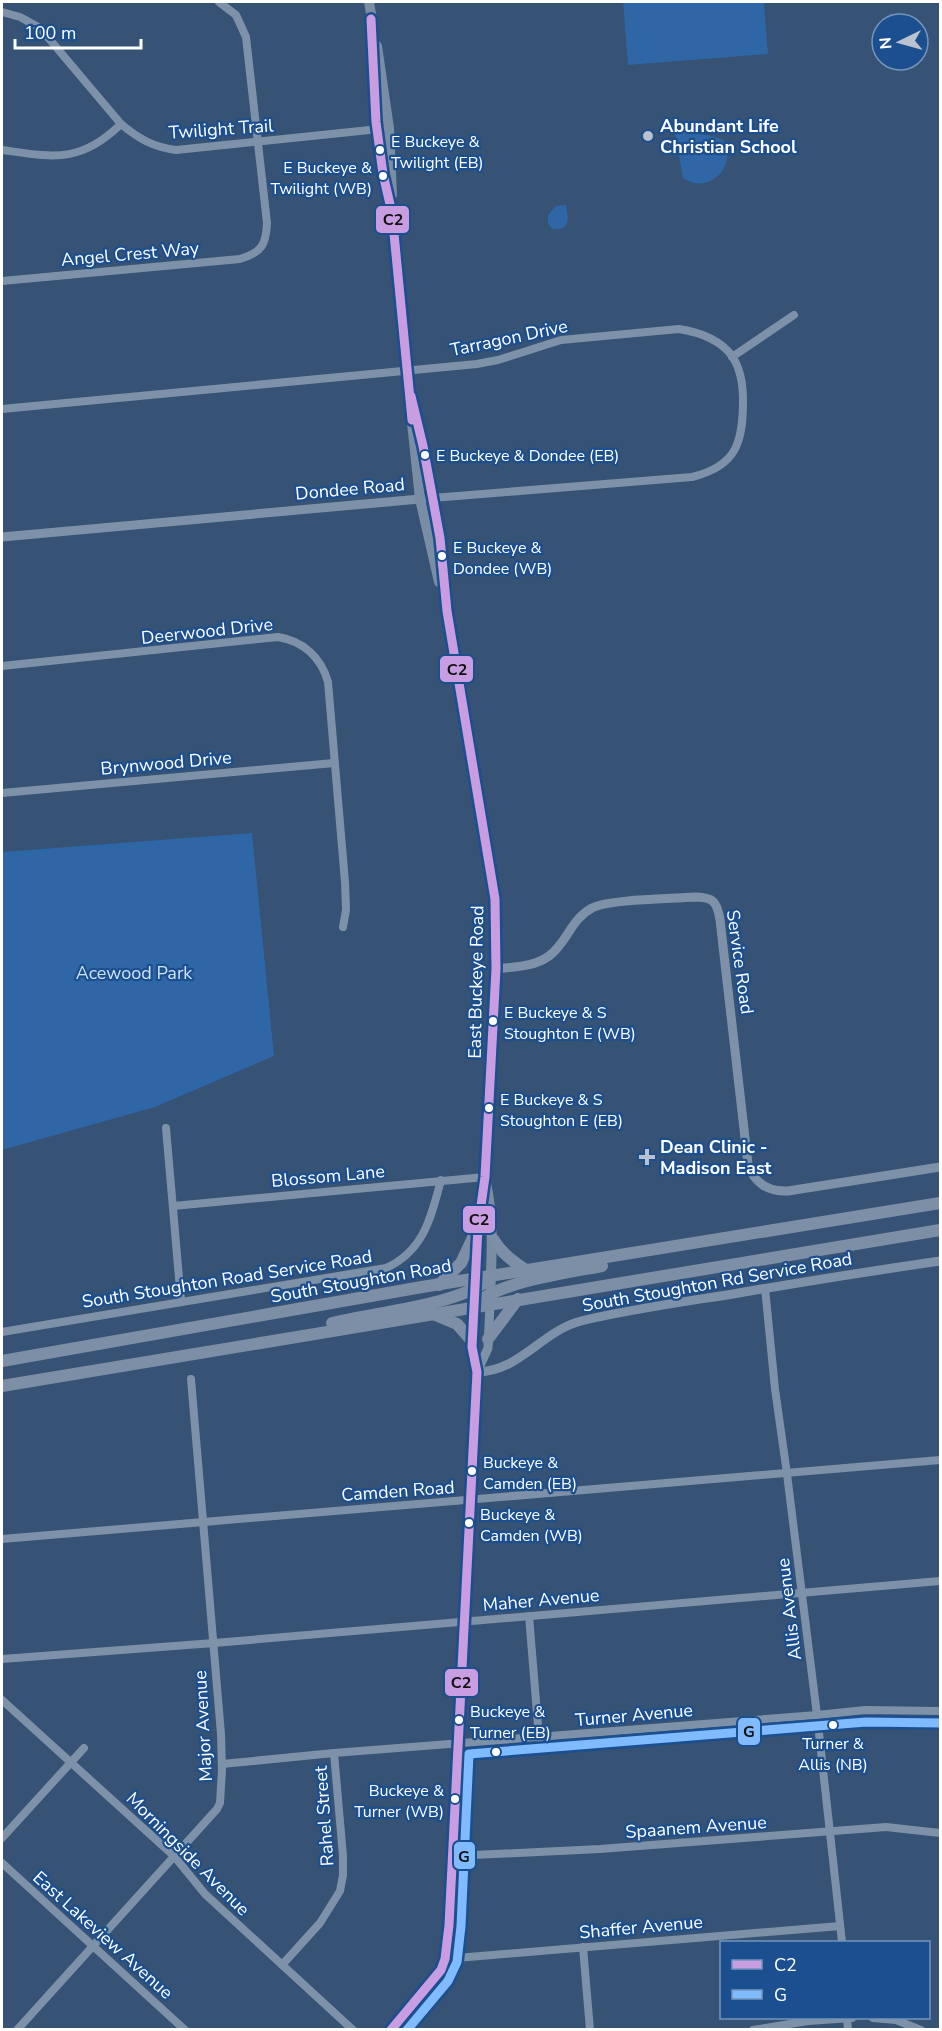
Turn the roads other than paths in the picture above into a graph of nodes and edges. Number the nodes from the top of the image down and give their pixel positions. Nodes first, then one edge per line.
1 (219, 2) edge
2 (369, 2) edge
3 (2, 12) edge
4 (371, 20) junction
5 (121, 124) junction
6 (389, 128) junction
7 (377, 129) junction
8 (258, 142) junction
9 (2, 150) edge
10 (392, 213) junction
11 (2, 281) edge
12 (794, 315) dead end
13 (732, 357) junction
14 (408, 371) junction
15 (411, 396) junction
16 (2, 409) edge
17 (433, 498) junction
18 (420, 499) junction
19 (2, 537) edge
20 (447, 611) junction
21 (2, 666) edge
22 (334, 763) junction
23 (2, 792) edge
24 (343, 927) dead end
25 (496, 969) junction
26 (166, 1128) dead end
27 (940, 1167) edge
28 (485, 1177) junction
29 (441, 1180) junction
30 (940, 1203) edge
31 (173, 1206) junction
32 (478, 1227) junction
33 (940, 1230) edge
34 (727, 1236) junction
35 (493, 1239) junction
36 (940, 1261) edge
37 (527, 1271) junction
38 (491, 1277) junction
39 (475, 1284) junction
40 (439, 1285) junction
41 (765, 1288) junction
42 (490, 1299) junction
43 (518, 1299) junction
44 (182, 1301) junction
45 (474, 1306) junction
46 (432, 1314) junction
47 (2, 1332) edge
48 (488, 1339) junction
49 (472, 1341) junction
50 (264, 1342) junction
51 (2, 1361) edge
52 (477, 1372) junction
53 (191, 1379) dead end
54 (2, 1386) edge
55 (940, 1460) edge
56 (788, 1474) junction
57 (469, 1500) junction
58 (205, 1523) junction
59 (2, 1539) edge
60 (940, 1581) edge
61 (802, 1594) junction
62 (529, 1616) junction
63 (465, 1622) junction
64 (214, 1643) junction
65 (2, 1659) edge
66 (2, 1700) edge
67 (940, 1711) edge
68 (817, 1715) junction
69 (539, 1738) junction
70 (458, 1743) junction
71 (84, 1748) dead end
72 (334, 1754) junction
73 (70, 1762) junction
74 (222, 1764) junction
75 (829, 1832) junction
76 (940, 1833) edge
77 (2, 1838) edge
78 (174, 1856) junction
79 (453, 1856) junction
80 (2, 1863) edge
81 (840, 1926) junction
82 (842, 1941) edge
83 (92, 1946) junction
84 (583, 1947) junction
85 (445, 1959) junction
86 (282, 1965) junction
87 (834, 2019) edge
88 (884, 2019) edge
89 (17, 2030) edge
90 (185, 2030) edge
91 (353, 2030) edge
92 (391, 2030) edge
93 (590, 2030) edge
94 (753, 2030) edge
95 (921, 2030) edge

1 - 8 street
2 - 4 main road, East Buckeye Road
3 - 5 street, Twilight Trail
4 - 6 main road, East Buckeye Road
4 - 7 main road, East Buckeye Road
5 - 8 street, Twilight Trail
5 - 9 street
6 - 7 street, Twilight Trail
6 - 10 main road, East Buckeye Road
7 - 8 street, Twilight Trail
7 - 10 main road, East Buckeye Road
8 - 11 street, Angel Crest Way
10 - 14 main road, East Buckeye Road
12 - 13 street
13 - 14 street, Tarragon Drive
13 - 17 street, Dondee Road
14 - 15 main road, East Buckeye Road
14 - 16 street, Tarragon Drive
15 - 17 main road, East Buckeye Road
15 - 18 main road, East Buckeye Road
17 - 18 street, Dondee Road
17 - 20 main road, East Buckeye Road
18 - 19 street, Dondee Road
18 - 20 main road, East Buckeye Road
20 - 25 main road, East Buckeye Road
21 - 22 street, Deerwood Drive
22 - 23 street, Brynwood Drive
22 - 24 street, Deerwood Drive
25 - 27 street, Service Road
25 - 28 main road, East Buckeye Road
26 - 31 street
28 - 29 street, Blossom Lane
28 - 32 main road, East Buckeye Road
28 - 35 main road, East Buckeye Road
29 - 31 street, Blossom Lane
29 - 44 street, South Stoughton Road Service Road
30 - 34 main road
31 - 44 street
32 - 39 main road, East Buckeye Road
32 - 40 main road
33 - 43 main road
34 - 37 main road
34 - 42 main road
35 - 37 main road
35 - 38 main road, East Buckeye Road
36 - 41 street, South Stoughton Rd Service Road
37 - 38 main road
38 - 39 main road
38 - 42 main road, East Buckeye Road
39 - 40 main road, South Stoughton Road
39 - 45 main road, East Buckeye Road
39 - 50 main road
40 - 51 main road, South Stoughton Road
41 - 52 street, South Stoughton Rd Service Road
41 - 56 street, Allis Avenue
42 - 43 main road
42 - 45 main road
42 - 48 street
43 - 48 main road
44 - 47 street, South Stoughton Road Service Road
45 - 46 main road
45 - 49 street
46 - 49 main road
46 - 50 main road
48 - 52 street
49 - 52 street
50 - 54 main road
52 - 57 street
53 - 58 street, Major Avenue
55 - 56 street, Camden Road
56 - 57 street, Camden Road
56 - 61 street, Allis Avenue
57 - 58 street, Camden Road
57 - 63 street
58 - 59 street, Camden Road
58 - 64 street, Major Avenue
60 - 61 street, Maher Avenue
61 - 62 street, Maher Avenue
61 - 68 street, Allis Avenue
62 - 63 street, Maher Avenue
62 - 69 street
63 - 64 street, Maher Avenue
63 - 70 street
64 - 65 street, Maher Avenue
64 - 74 street, Major Avenue
66 - 73 street, Morningside Avenue
67 - 68 street, Turner Avenue
68 - 69 street, Turner Avenue
68 - 75 street, Allis Avenue
69 - 70 street, Turner Avenue
70 - 72 street, Turner Avenue
70 - 79 street
71 - 73 street
72 - 74 street, Turner Avenue
72 - 86 street, Rahel Street
73 - 77 street
73 - 78 street, Morningside Avenue
74 - 78 street, Major Avenue
75 - 76 street, Spaanem Avenue
75 - 79 street, Spaanem Avenue
75 - 81 street, Allis Avenue
78 - 83 street, Major Avenue
78 - 86 street, Morningside Avenue
79 - 85 street
80 - 83 street, East Lakeview Avenue
81 - 82 street, Allis Avenue
81 - 84 street, Shaffer Avenue
83 - 89 street, Major Avenue
83 - 90 street, East Lakeview Avenue
84 - 85 street, Shaffer Avenue
84 - 93 street
85 - 92 street
86 - 91 street, Morningside Avenue
87 - 94 street
88 - 95 street

